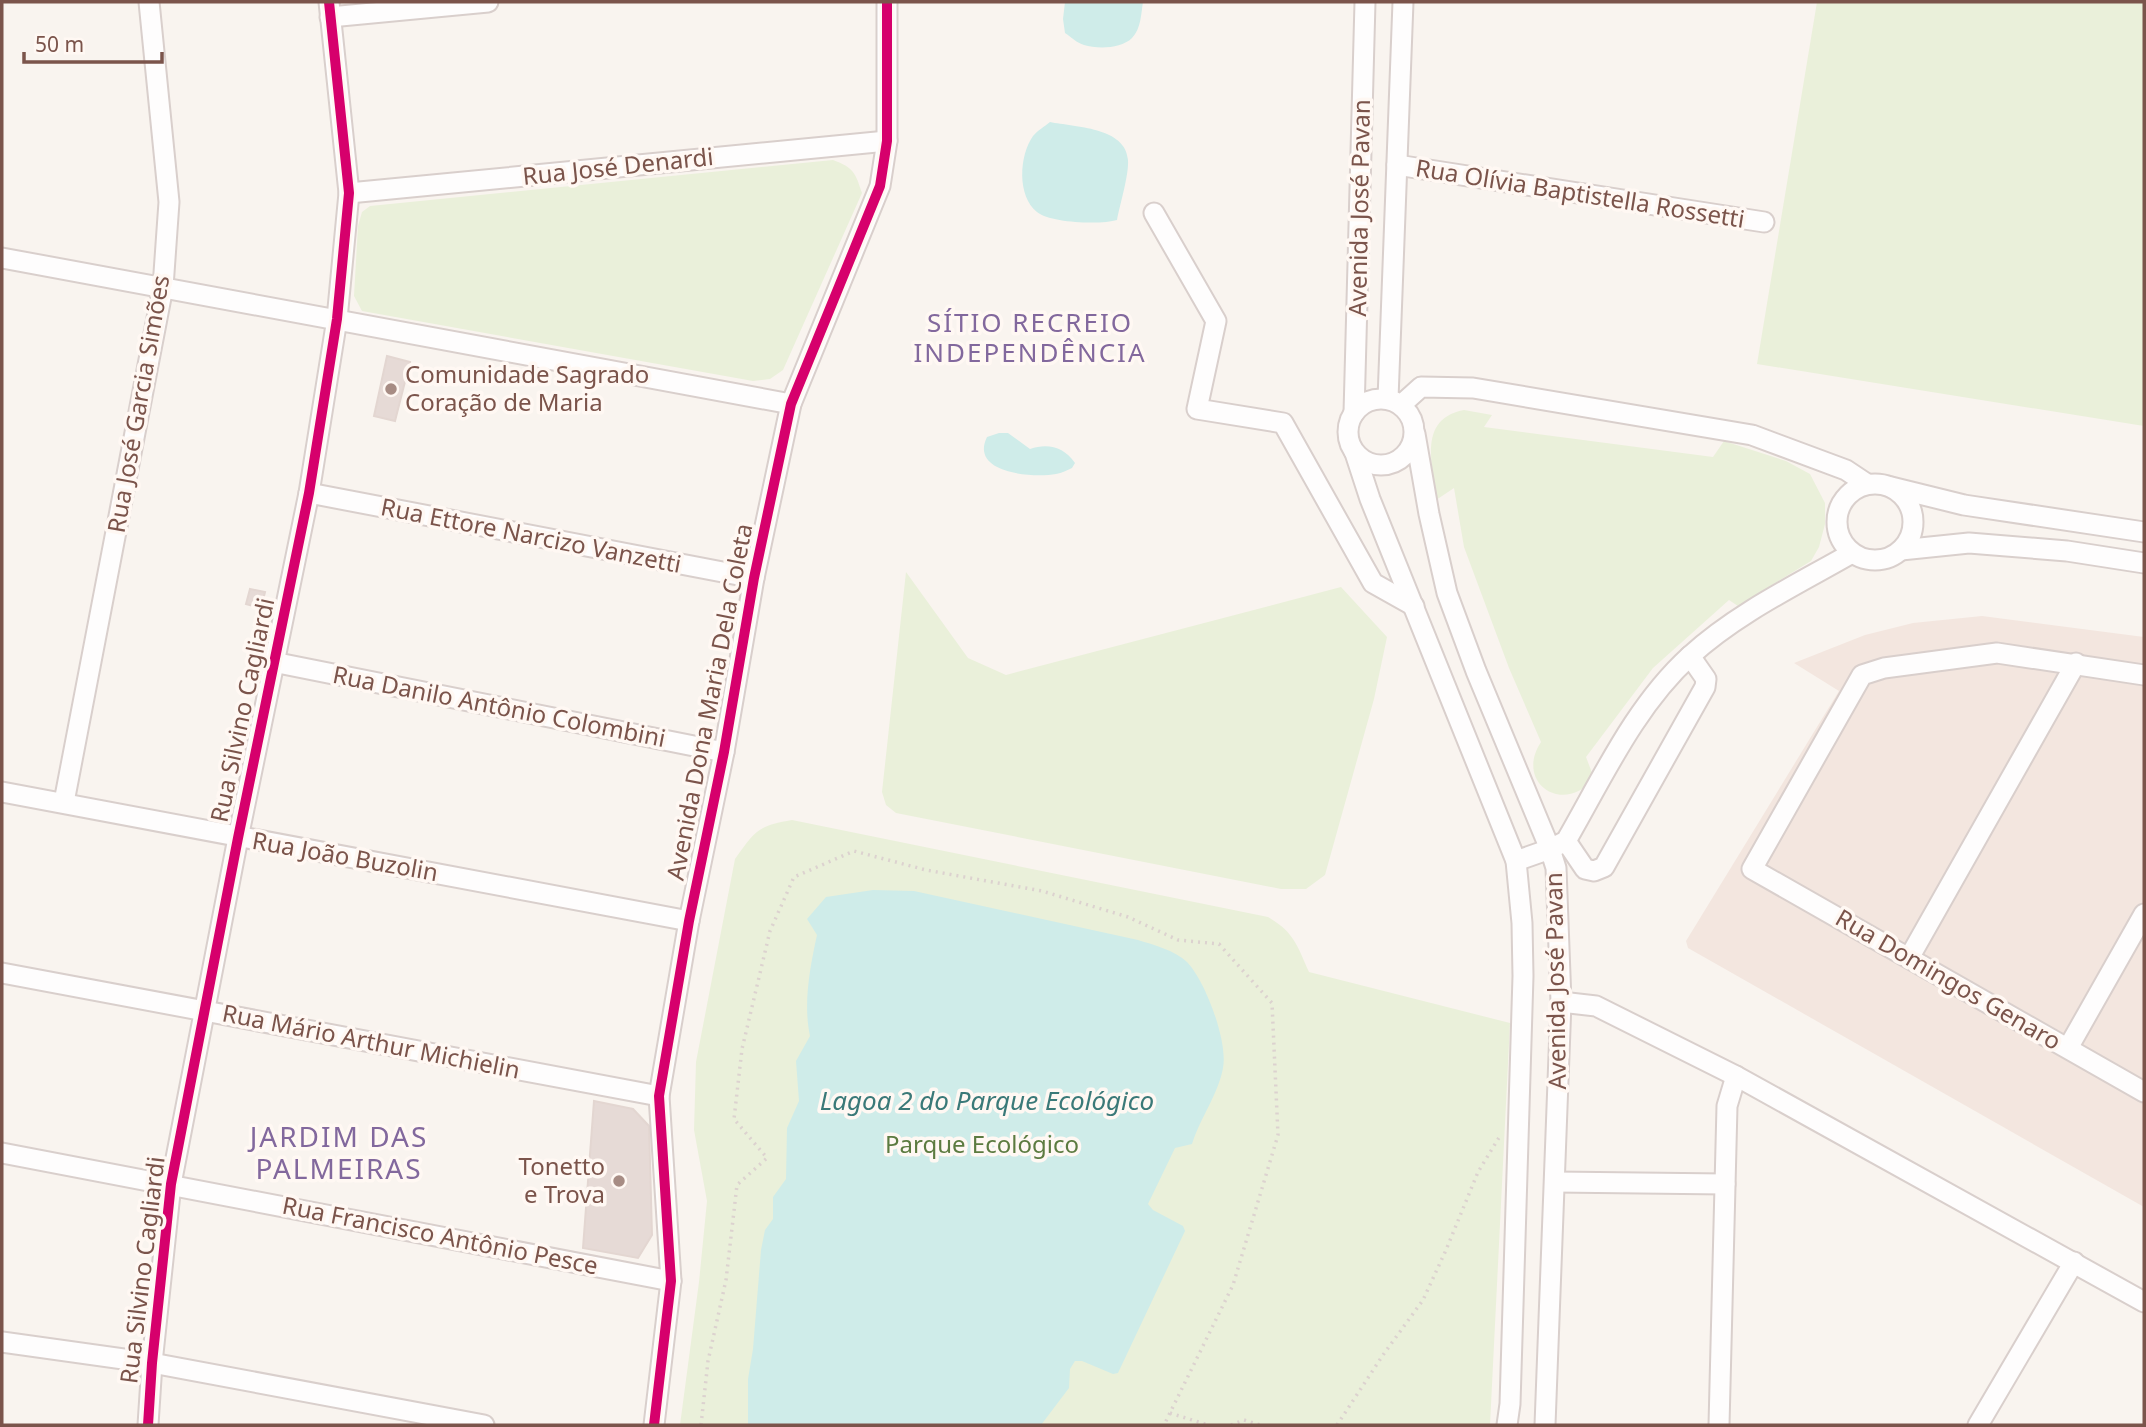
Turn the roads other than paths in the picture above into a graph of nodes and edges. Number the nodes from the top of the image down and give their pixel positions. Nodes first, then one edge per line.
1 (149, 2) edge
2 (488, 2) edge
3 (887, 2) edge
4 (1365, 2) edge
5 (1403, 2) edge
6 (330, 9) edge
7 (887, 141) junction
8 (1397, 165) junction
9 (349, 193) junction
10 (1154, 213) dead end
11 (1764, 222) dead end
12 (2, 258) edge
13 (163, 287) junction
14 (337, 319) junction
15 (1395, 402) junction
16 (791, 404) junction
17 (1354, 413) junction
18 (1415, 434) junction
19 (1355, 453) junction
20 (1867, 484) junction
21 (1891, 487) junction
22 (309, 494) junction
23 (2144, 533) edge
24 (1901, 550) junction
25 (1852, 553) junction
26 (2144, 563) edge
27 (754, 578) junction
28 (1414, 606) junction
29 (1690, 656) junction
30 (273, 662) junction
31 (2076, 663) junction
32 (2144, 674) edge
33 (724, 752) junction
34 (2, 792) edge
35 (64, 802) junction
36 (238, 838) junction
37 (1558, 845) junction
38 (1516, 861) junction
39 (2144, 915) edge
40 (689, 920) junction
41 (1909, 958) junction
42 (2, 973) edge
43 (1561, 1002) junction
44 (204, 1011) junction
45 (2068, 1048) junction
46 (1736, 1076) junction
47 (2144, 1092) edge
48 (659, 1096) junction
49 (2, 1153) edge
50 (1555, 1182) junction
51 (171, 1184) junction
52 (1725, 1184) junction
53 (2074, 1262) junction
54 (671, 1281) junction
55 (2144, 1302) edge
56 (2, 1342) edge
57 (152, 1363) junction
58 (148, 1425) edge
59 (484, 1425) edge
60 (654, 1425) edge
61 (1507, 1425) edge
62 (1545, 1425) edge
63 (1719, 1425) edge
64 (1978, 1425) edge

1 - 13 street, Rua José Garcia Simões
2 - 6 street
3 - 7 street, Avenida Dona Maria Dela Coleta
4 - 17 street, Avenida José Pavan
5 - 8 street, Avenida José Pavan
6 - 9 street, Rua Silvino Cagliardi
7 - 9 street, Rua José Denardi
7 - 16 street, Avenida Dona Maria Dela Coleta
8 - 11 street, Rua Olívia Baptistella Rossetti
8 - 15 street, Avenida José Pavan
9 - 14 street, Rua Silvino Cagliardi
10 - 28 street
12 - 13 street
13 - 14 street
13 - 35 street, Rua José Garcia Simões
14 - 16 street
14 - 22 street, Rua Silvino Cagliardi
15 - 17 street
15 - 18 street
15 - 20 street
16 - 27 street, Avenida Dona Maria Dela Coleta
17 - 19 street
18 - 19 street
18 - 37 street, Avenida José Pavan
19 - 28 street, Avenida José Pavan
20 - 21 street
20 - 25 street
21 - 23 street
21 - 24 street
22 - 27 street, Rua Ettore Narcizo Vanzetti
22 - 30 street, Rua Silvino Cagliardi
24 - 25 street
24 - 26 street
25 - 29 street
27 - 33 street, Avenida Dona Maria Dela Coleta
28 - 38 street, Avenida José Pavan
29 - 37 street
29 - 37 street
30 - 33 street, Rua Danilo Antônio Colombini
30 - 36 street, Rua Silvino Cagliardi
31 - 32 street
31 - 41 street
31 - 41 street, Rua Domingos Genaro
33 - 40 street, Avenida Dona Maria Dela Coleta
34 - 35 street, Rua João Buzolin
35 - 36 street, Rua João Buzolin
36 - 40 street, Rua João Buzolin
36 - 44 street, Rua Silvino Cagliardi
37 - 38 street
37 - 43 street, Avenida José Pavan
38 - 61 street, Avenida José Pavan
39 - 45 street
40 - 48 street, Avenida Dona Maria Dela Coleta
41 - 45 street, Rua Domingos Genaro
42 - 44 street, Rua Mário Arthur Michielin
43 - 46 street
43 - 50 street, Avenida José Pavan
44 - 48 street, Rua Mário Arthur Michielin
44 - 51 street, Rua Silvino Cagliardi
45 - 47 street, Rua Domingos Genaro
46 - 52 street
46 - 53 street
48 - 54 street, Avenida Dona Maria Dela Coleta
49 - 51 street, Rua Francisco Antônio Pesce
50 - 52 street
50 - 62 street, Avenida José Pavan
51 - 54 street, Rua Francisco Antônio Pesce
51 - 57 street, Rua Silvino Cagliardi
52 - 63 street
53 - 55 street
53 - 64 street
54 - 60 street, Avenida Dona Maria Dela Coleta
56 - 57 street
57 - 58 street, Rua Silvino Cagliardi
57 - 59 street

